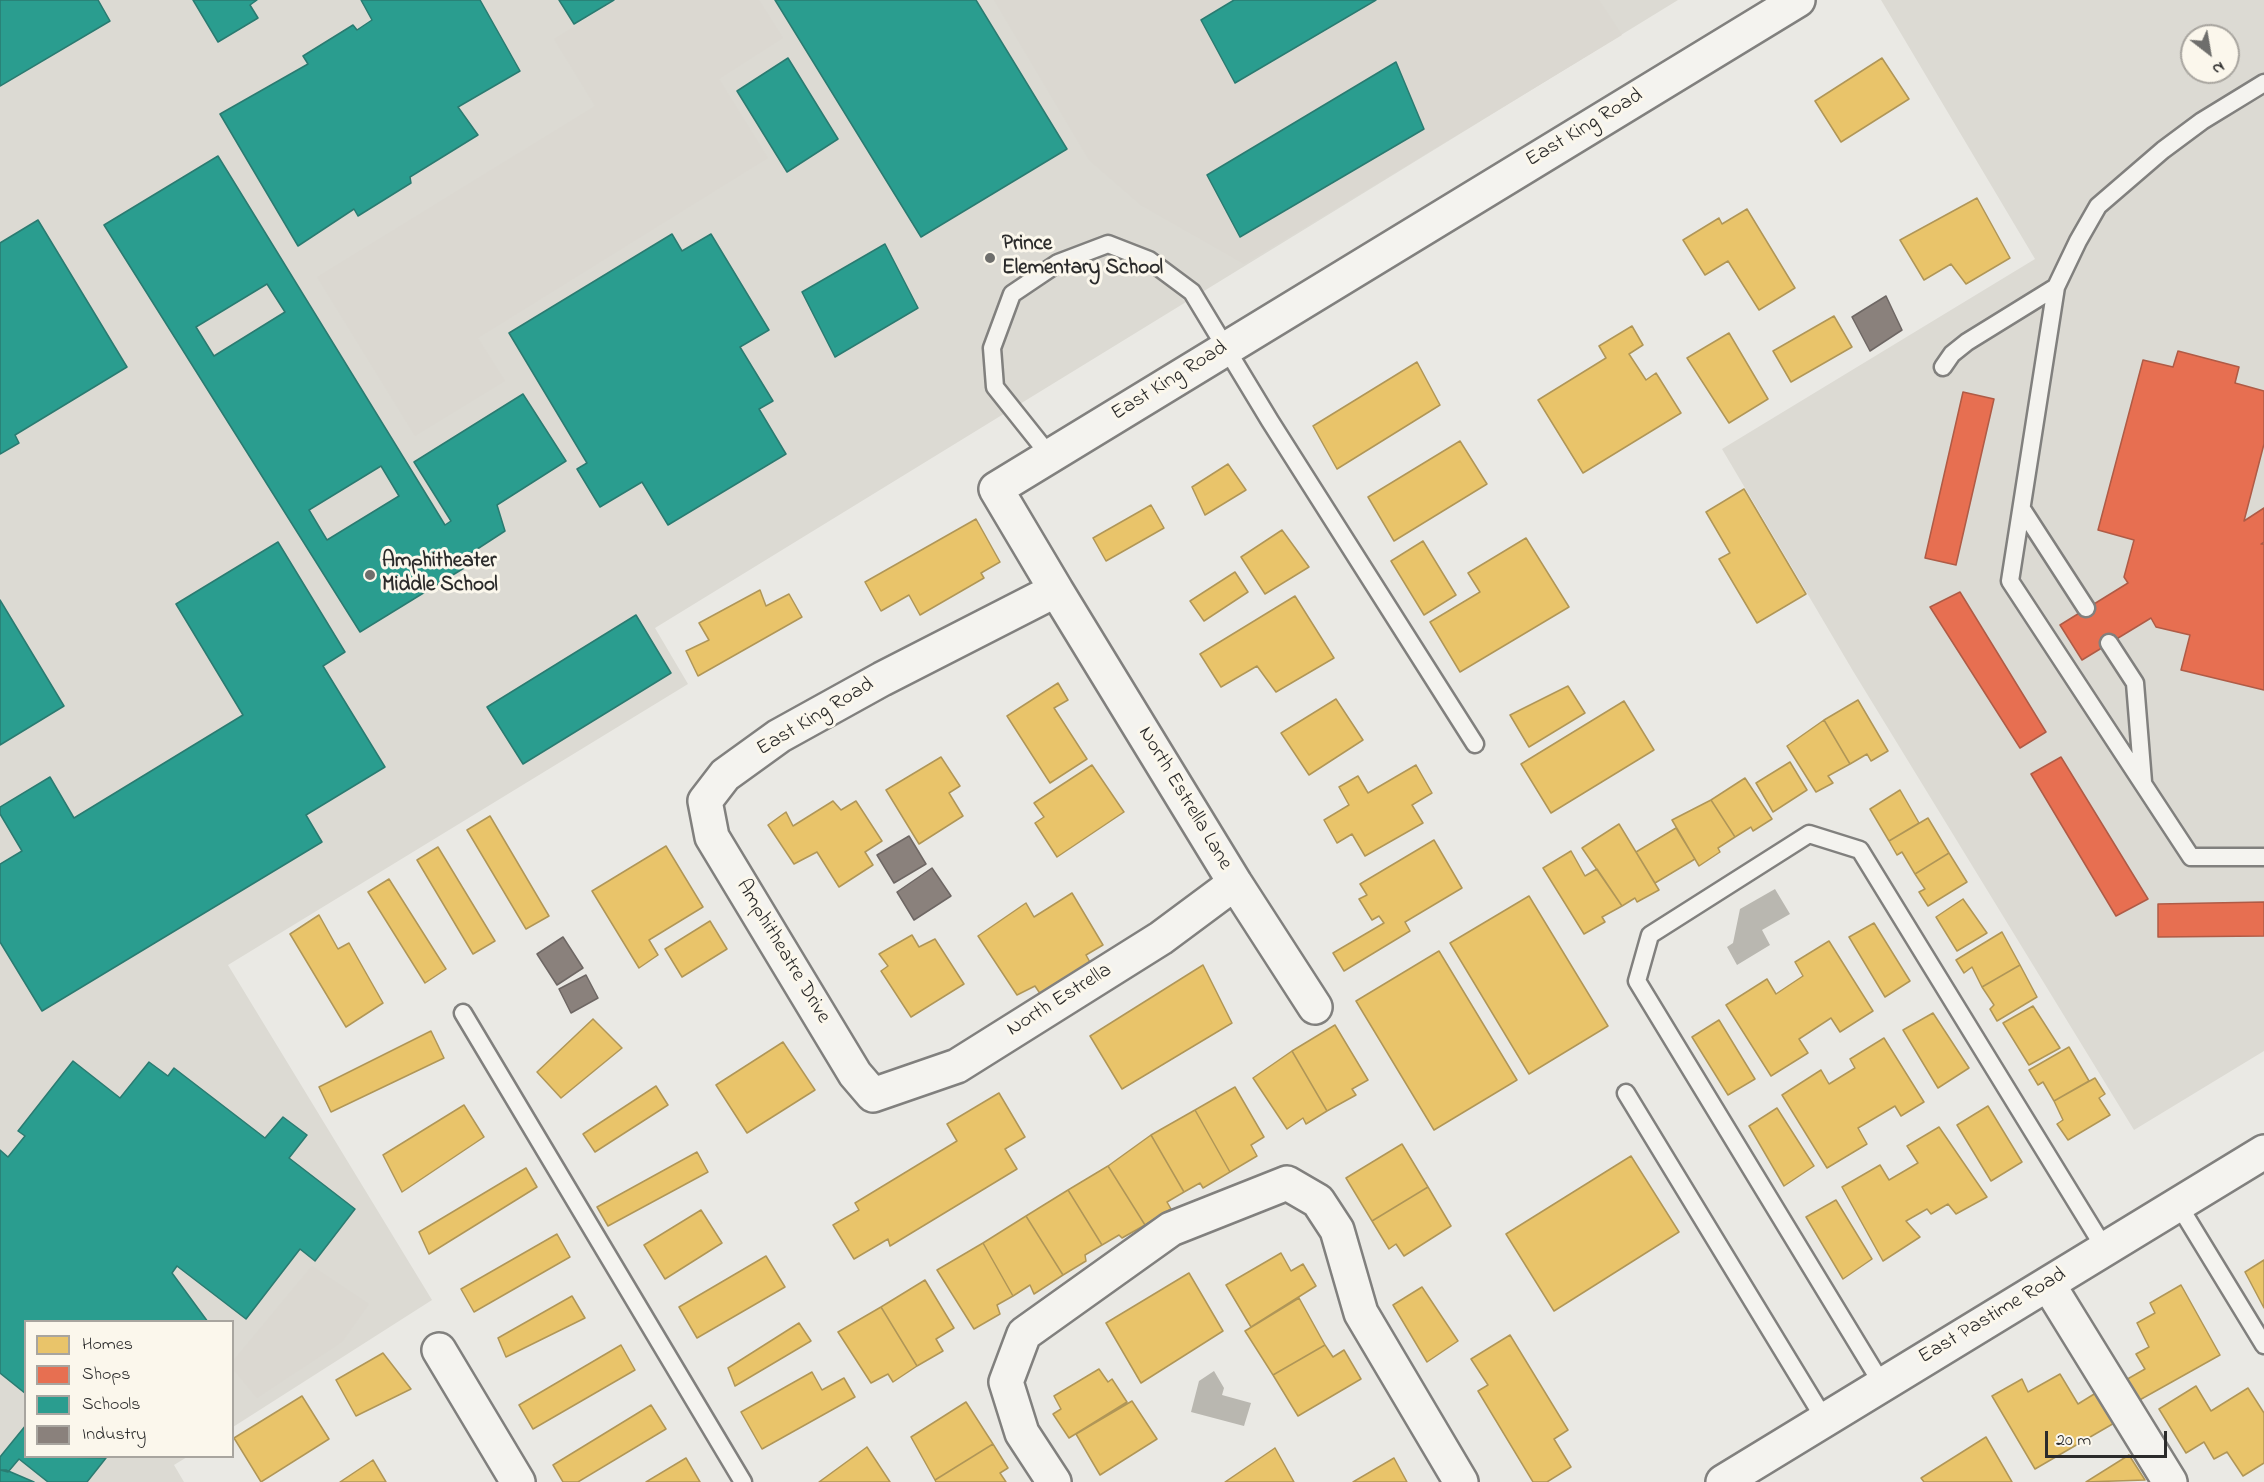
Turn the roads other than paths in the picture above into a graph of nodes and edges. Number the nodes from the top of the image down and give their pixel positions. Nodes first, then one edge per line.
1 (1798, 0) edge
2 (2259, 86) edge
3 (2056, 287) junction
4 (1225, 348) junction
5 (1943, 367) dead end
6 (1050, 456) junction
7 (2022, 509) junction
8 (1056, 590) junction
9 (2086, 608) dead end
10 (2109, 644) dead end
11 (1475, 744) dead end
12 (2144, 786) junction
13 (705, 801) joint
14 (2264, 857) edge
15 (1235, 883) junction
16 (1315, 1007) dead end
17 (463, 1013) dead end
18 (1626, 1093) dead end
19 (873, 1095) joint
20 (2264, 1152) edge
21 (2178, 1204) junction
22 (2105, 1249) junction
23 (2048, 1284) junction
24 (2264, 1345) edge
25 (439, 1350) dead end
26 (1882, 1384) junction
27 (1825, 1420) junction
28 (518, 1482) edge
29 (743, 1482) edge
30 (1054, 1482) edge
31 (1461, 1482) edge
32 (1723, 1482) edge
33 (2170, 1482) edge

1 - 4 street, East King Road
2 - 3 lane
3 - 5 lane
3 - 7 lane
4 - 6 street, East King Road
4 - 6 lane
4 - 11 lane
6 - 8 street, East King Road
7 - 9 lane
7 - 12 lane
8 - 13 street, East King Road
8 - 15 street, North Estrella Lane
10 - 12 lane
12 - 14 lane
13 - 19 street, Amphitheatre Drive
15 - 16 street, North Estrella Lane
15 - 19 street, North Estrella
17 - 29 lane
18 - 27 lane
20 - 21 street, East Pastime Road
21 - 22 street, East Pastime Road
21 - 24 lane
22 - 23 street, East Pastime Road
22 - 26 lane
23 - 26 street, East Pastime Road
23 - 33 street
25 - 28 street
26 - 27 street, East Pastime Road
27 - 32 street, East Pastime Road
30 - 31 street

